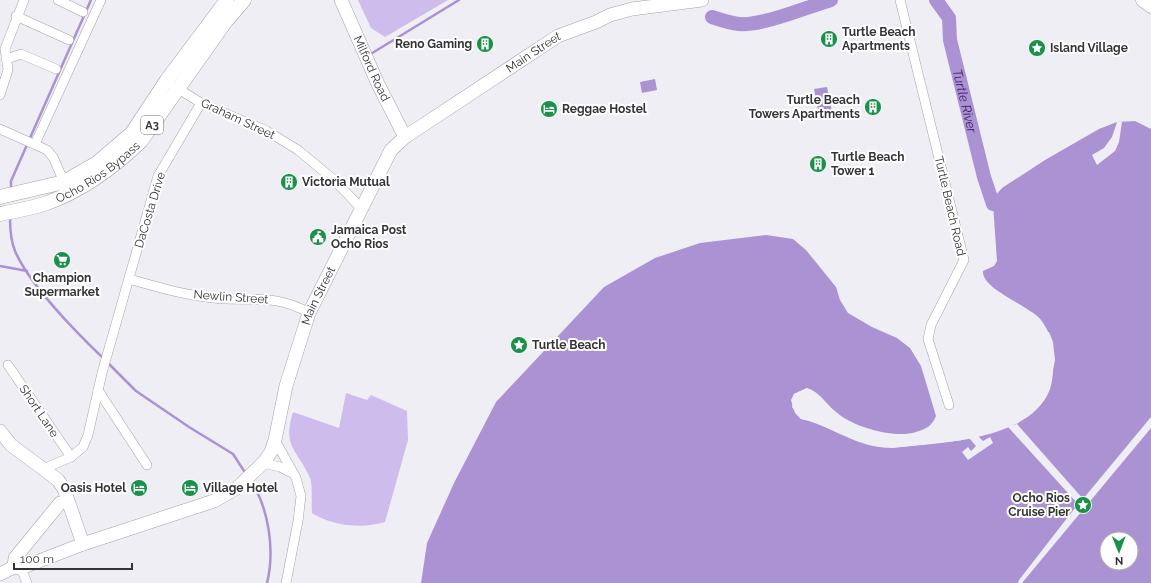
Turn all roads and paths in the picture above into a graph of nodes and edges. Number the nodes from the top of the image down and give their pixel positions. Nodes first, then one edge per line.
1 (24, 0) edge
2 (58, 0) edge
3 (101, 0) edge
4 (227, 0) edge
5 (244, 0) edge
6 (341, 0) edge
7 (702, 0) edge
8 (900, 0) edge
9 (1143, 0) edge
10 (1151, 6) edge
11 (83, 12) dead end
12 (16, 16) junction
13 (69, 40) dead end
14 (7, 59) junction
15 (56, 69) dead end
16 (172, 84) junction
17 (0, 95) edge
18 (201, 103) junction
19 (0, 129) edge
20 (405, 137) junction
21 (32, 143) junction
22 (64, 182) junction
23 (0, 197) edge
24 (361, 208) junction
25 (0, 214) edge
26 (129, 279) junction
27 (309, 313) junction
28 (8, 365) dead end
29 (98, 390) junction
30 (949, 405) dead end
31 (0, 431) edge
32 (275, 440) junction
33 (71, 457) junction
34 (147, 465) dead end
35 (260, 466) junction
36 (43, 469) junction
37 (294, 474) junction
38 (60, 503) junction
39 (79, 546) junction
40 (17, 568) junction
41 (0, 574) edge
42 (27, 583) edge
43 (286, 583) edge

1 - 12 street
2 - 11 street
3 - 21 street
4 - 16 main road, Ocho Rios Bypass / A3
5 - 16 main road, Ocho Rios Bypass / A3
6 - 20 street, Milford Road
7 - 20 street, Main Street
8 - 30 street, Turtle Beach Road
9 - 10 main road
12 - 13 street
12 - 14 street
14 - 15 street
14 - 17 street
16 - 18 street, Graham Street
16 - 22 main road, Ocho Rios Bypass / A3
16 - 25 main road, Ocho Rios Bypass / A3
18 - 24 street, Graham Street
18 - 26 street, DaCosta Drive
19 - 21 street
20 - 24 street, Main Street
21 - 22 street
22 - 23 main road, Ocho Rios Bypass / A3
24 - 27 street, Main Street
26 - 27 street, Newlin Street
26 - 29 street
27 - 32 street, Main Street
28 - 33 street, Short Lane
29 - 33 street
29 - 34 street
31 - 36 street
32 - 35 street, Main Street
32 - 37 street
33 - 36 street
35 - 37 street
35 - 39 street, Main Street
36 - 38 street
36 - 39 street
37 - 43 street
38 - 39 street
38 - 40 street
39 - 40 street, Main Street
40 - 41 street, Main Street
40 - 42 street

